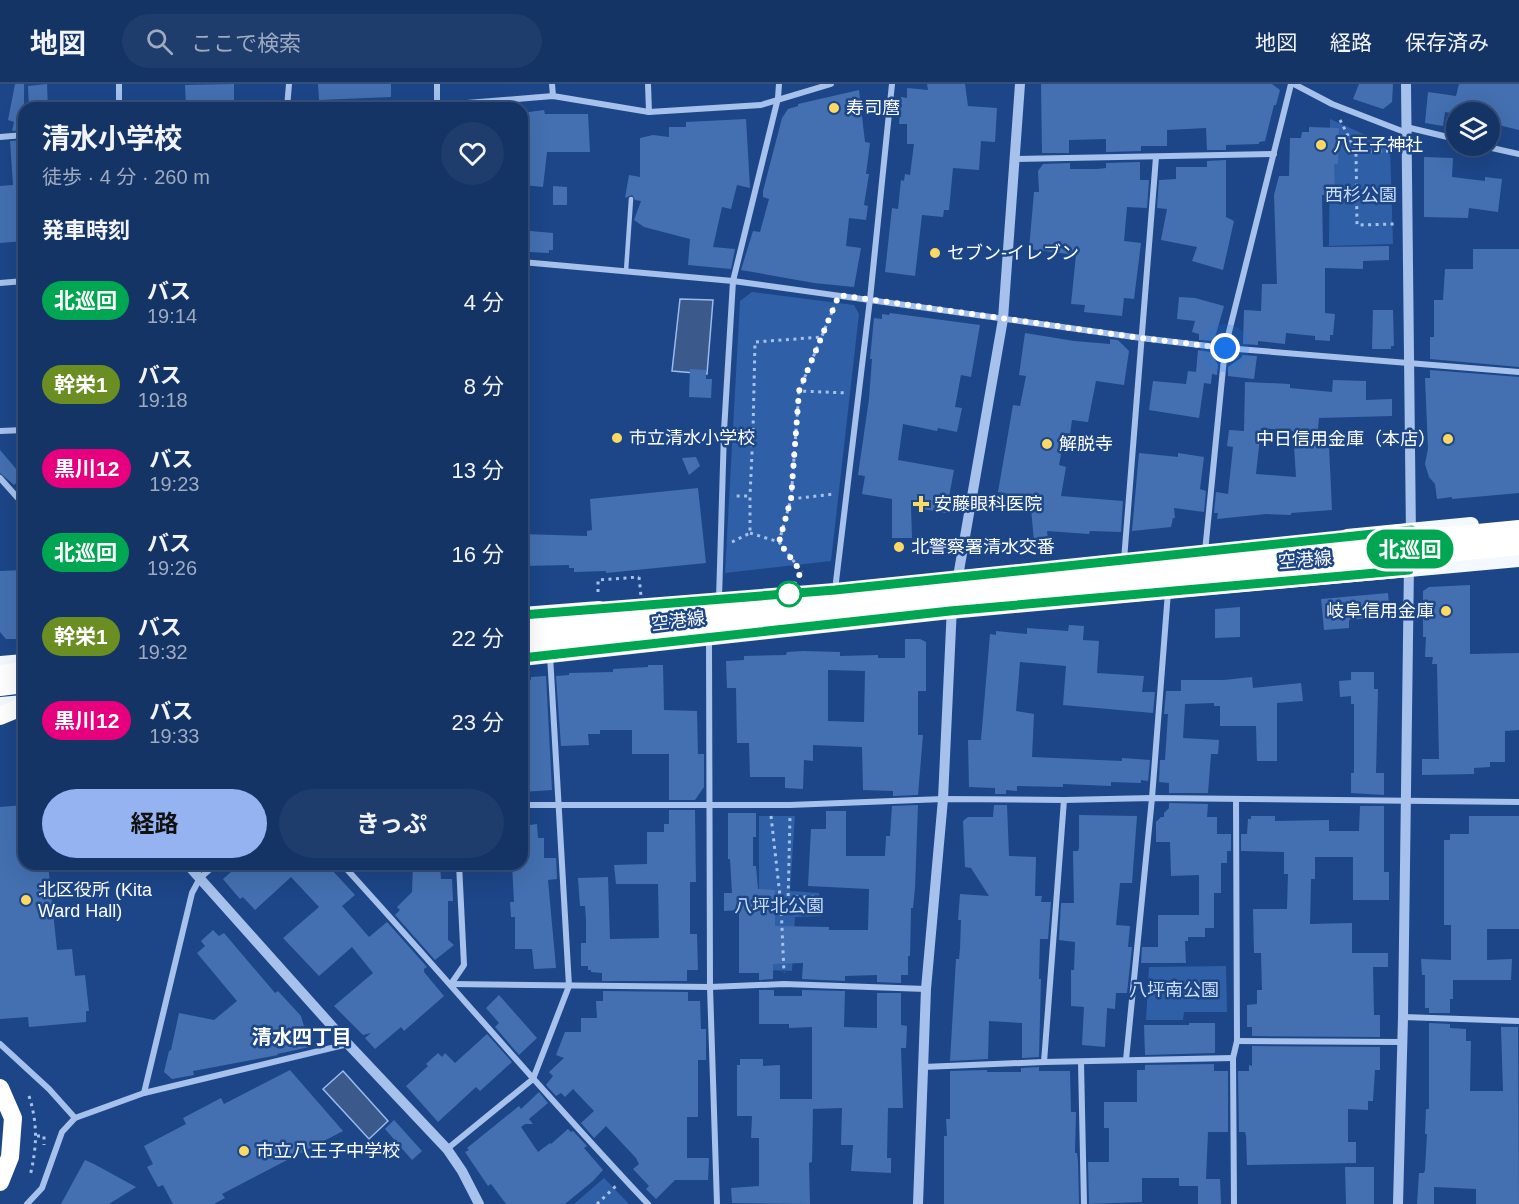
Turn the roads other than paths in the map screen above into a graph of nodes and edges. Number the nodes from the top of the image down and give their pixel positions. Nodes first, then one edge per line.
1 (119, 84) edge
2 (289, 84) edge
3 (437, 84) edge
4 (552, 84) edge
5 (648, 84) edge
6 (779, 84) edge
7 (831, 84) edge
8 (892, 84) edge
9 (1020, 84) edge
10 (1292, 84) edge
11 (1406, 84) edge
12 (553, 96) junction
13 (778, 98) junction
14 (119, 102) edge
15 (288, 102) edge
16 (437, 102) edge
17 (490, 102) edge
18 (650, 112) junction
19 (1406, 130) junction
20 (18, 136) edge
21 (0, 137) edge
22 (1446, 137) edge
23 (1500, 150) edge
24 (1274, 154) junction
25 (1519, 154) edge
26 (1156, 158) junction
27 (1016, 159) junction
28 (631, 199) dead end
29 (528, 263) edge
30 (626, 272) junction
31 (733, 281) junction
32 (18, 282) edge
33 (0, 283) edge
34 (870, 299) junction
35 (1003, 319) junction
36 (1141, 338) junction
37 (1225, 348) junction
38 (1410, 363) junction
39 (1519, 372) edge
40 (18, 430) edge
41 (0, 431) edge
42 (0, 478) edge
43 (18, 498) edge
44 (1519, 521) edge
45 (1519, 529) edge
46 (1412, 530) junction
47 (1519, 546) edge
48 (1205, 552) junction
49 (1519, 559) edge
50 (1124, 560) junction
51 (1409, 570) junction
52 (959, 577) junction
53 (835, 590) junction
54 (1168, 591) junction
55 (719, 599) junction
56 (950, 611) junction
57 (528, 615) edge
58 (528, 624) edge
59 (709, 637) junction
60 (528, 641) edge
61 (550, 655) junction
62 (528, 657) edge
63 (18, 663) edge
64 (0, 665) edge
65 (18, 672) edge
66 (0, 674) edge
67 (18, 682) edge
68 (0, 688) edge
69 (18, 688) edge
70 (18, 704) edge
71 (0, 705) edge
72 (18, 707) edge
73 (0, 716) edge
74 (1152, 798) junction
75 (943, 799) junction
76 (1064, 800) junction
77 (1236, 800) junction
78 (1406, 800) junction
79 (1519, 802) edge
80 (559, 804) junction
81 (710, 804) junction
82 (528, 805) edge
83 (193, 870) edge
84 (209, 870) edge
85 (347, 870) edge
86 (459, 870) edge
87 (200, 878) junction
88 (451, 984) junction
89 (569, 986) junction
90 (710, 987) junction
91 (926, 989) junction
92 (1403, 1017) junction
93 (1519, 1020) edge
94 (1237, 1041) junction
95 (1402, 1042) junction
96 (0, 1044) edge
97 (348, 1044) junction
98 (1233, 1058) junction
99 (1126, 1060) junction
100 (1044, 1062) junction
101 (1081, 1062) junction
102 (923, 1067) junction
103 (533, 1079) junction
104 (0, 1088) edge
105 (144, 1093) junction
106 (0, 1101) edge
107 (75, 1118) junction
108 (447, 1149) junction
109 (0, 1156) edge
110 (0, 1182) edge
111 (27, 1204) edge
112 (479, 1204) edge
113 (648, 1204) edge
114 (717, 1204) edge
115 (918, 1204) edge
116 (1084, 1204) edge
117 (1234, 1204) edge
118 (1398, 1204) edge

1 - 14 street
2 - 15 street
3 - 16 street
4 - 12 street
5 - 18 street
6 - 13 street
7 - 13 street
8 - 34 street
9 - 27 street
10 - 19 street
10 - 24 street
11 - 19 street
12 - 17 street
12 - 18 street
13 - 18 street
13 - 31 street
19 - 22 street
19 - 38 street
20 - 21 street
23 - 25 street
24 - 26 street
24 - 37 street
26 - 27 street
26 - 36 street
27 - 35 street
28 - 30 lane
29 - 30 street
30 - 31 street
31 - 34 street
31 - 55 street
32 - 33 street
34 - 35 street
34 - 53 street
35 - 36 street
35 - 52 street
36 - 37 street
36 - 50 street
37 - 38 street
37 - 48 street
38 - 39 street
38 - 46 street
40 - 41 street
42 - 43 street
44 - 46 highway, 空港線
45 - 58 highway, bridge
46 - 48 highway, 空港線
46 - 51 street
47 - 60 highway, bridge
48 - 50 highway, 空港線
49 - 51 highway, 空港線
50 - 52 highway, 空港線
51 - 54 highway, 空港線
51 - 78 street
52 - 53 highway, 空港線
52 - 56 street
53 - 55 highway, 空港線
54 - 56 highway, 空港線
54 - 74 street
55 - 57 highway, 空港線
56 - 59 highway, 空港線
56 - 75 street
59 - 61 highway, 空港線
59 - 81 street
61 - 62 highway, 空港線
61 - 80 street
63 - 64 highway
64 - 67 street
65 - 66 highway, bridge
68 - 69 highway, bridge
70 - 71 highway
72 - 73 highway
74 - 76 street
74 - 77 street
74 - 99 street
75 - 76 street
75 - 81 street
75 - 91 street
76 - 100 street
77 - 78 street
77 - 94 street
78 - 79 street
78 - 92 street
80 - 81 street
80 - 82 street
80 - 89 street
81 - 90 street
83 - 87 street
84 - 87 street
85 - 88 street
86 - 88 street
87 - 97 street
87 - 105 street
88 - 89 street
88 - 103 street
89 - 90 street
89 - 103 street
90 - 91 street
90 - 114 street
91 - 102 street
92 - 93 street
92 - 95 street
94 - 95 street
94 - 98 street
95 - 118 street
96 - 107 street
97 - 105 street
97 - 108 street
98 - 99 street
98 - 117 street
99 - 101 street
100 - 101 street
100 - 102 street
101 - 116 street
102 - 115 street
103 - 108 street
103 - 113 street
104 - 110 highway
105 - 107 street
106 - 109 highway
107 - 111 street
108 - 112 street

